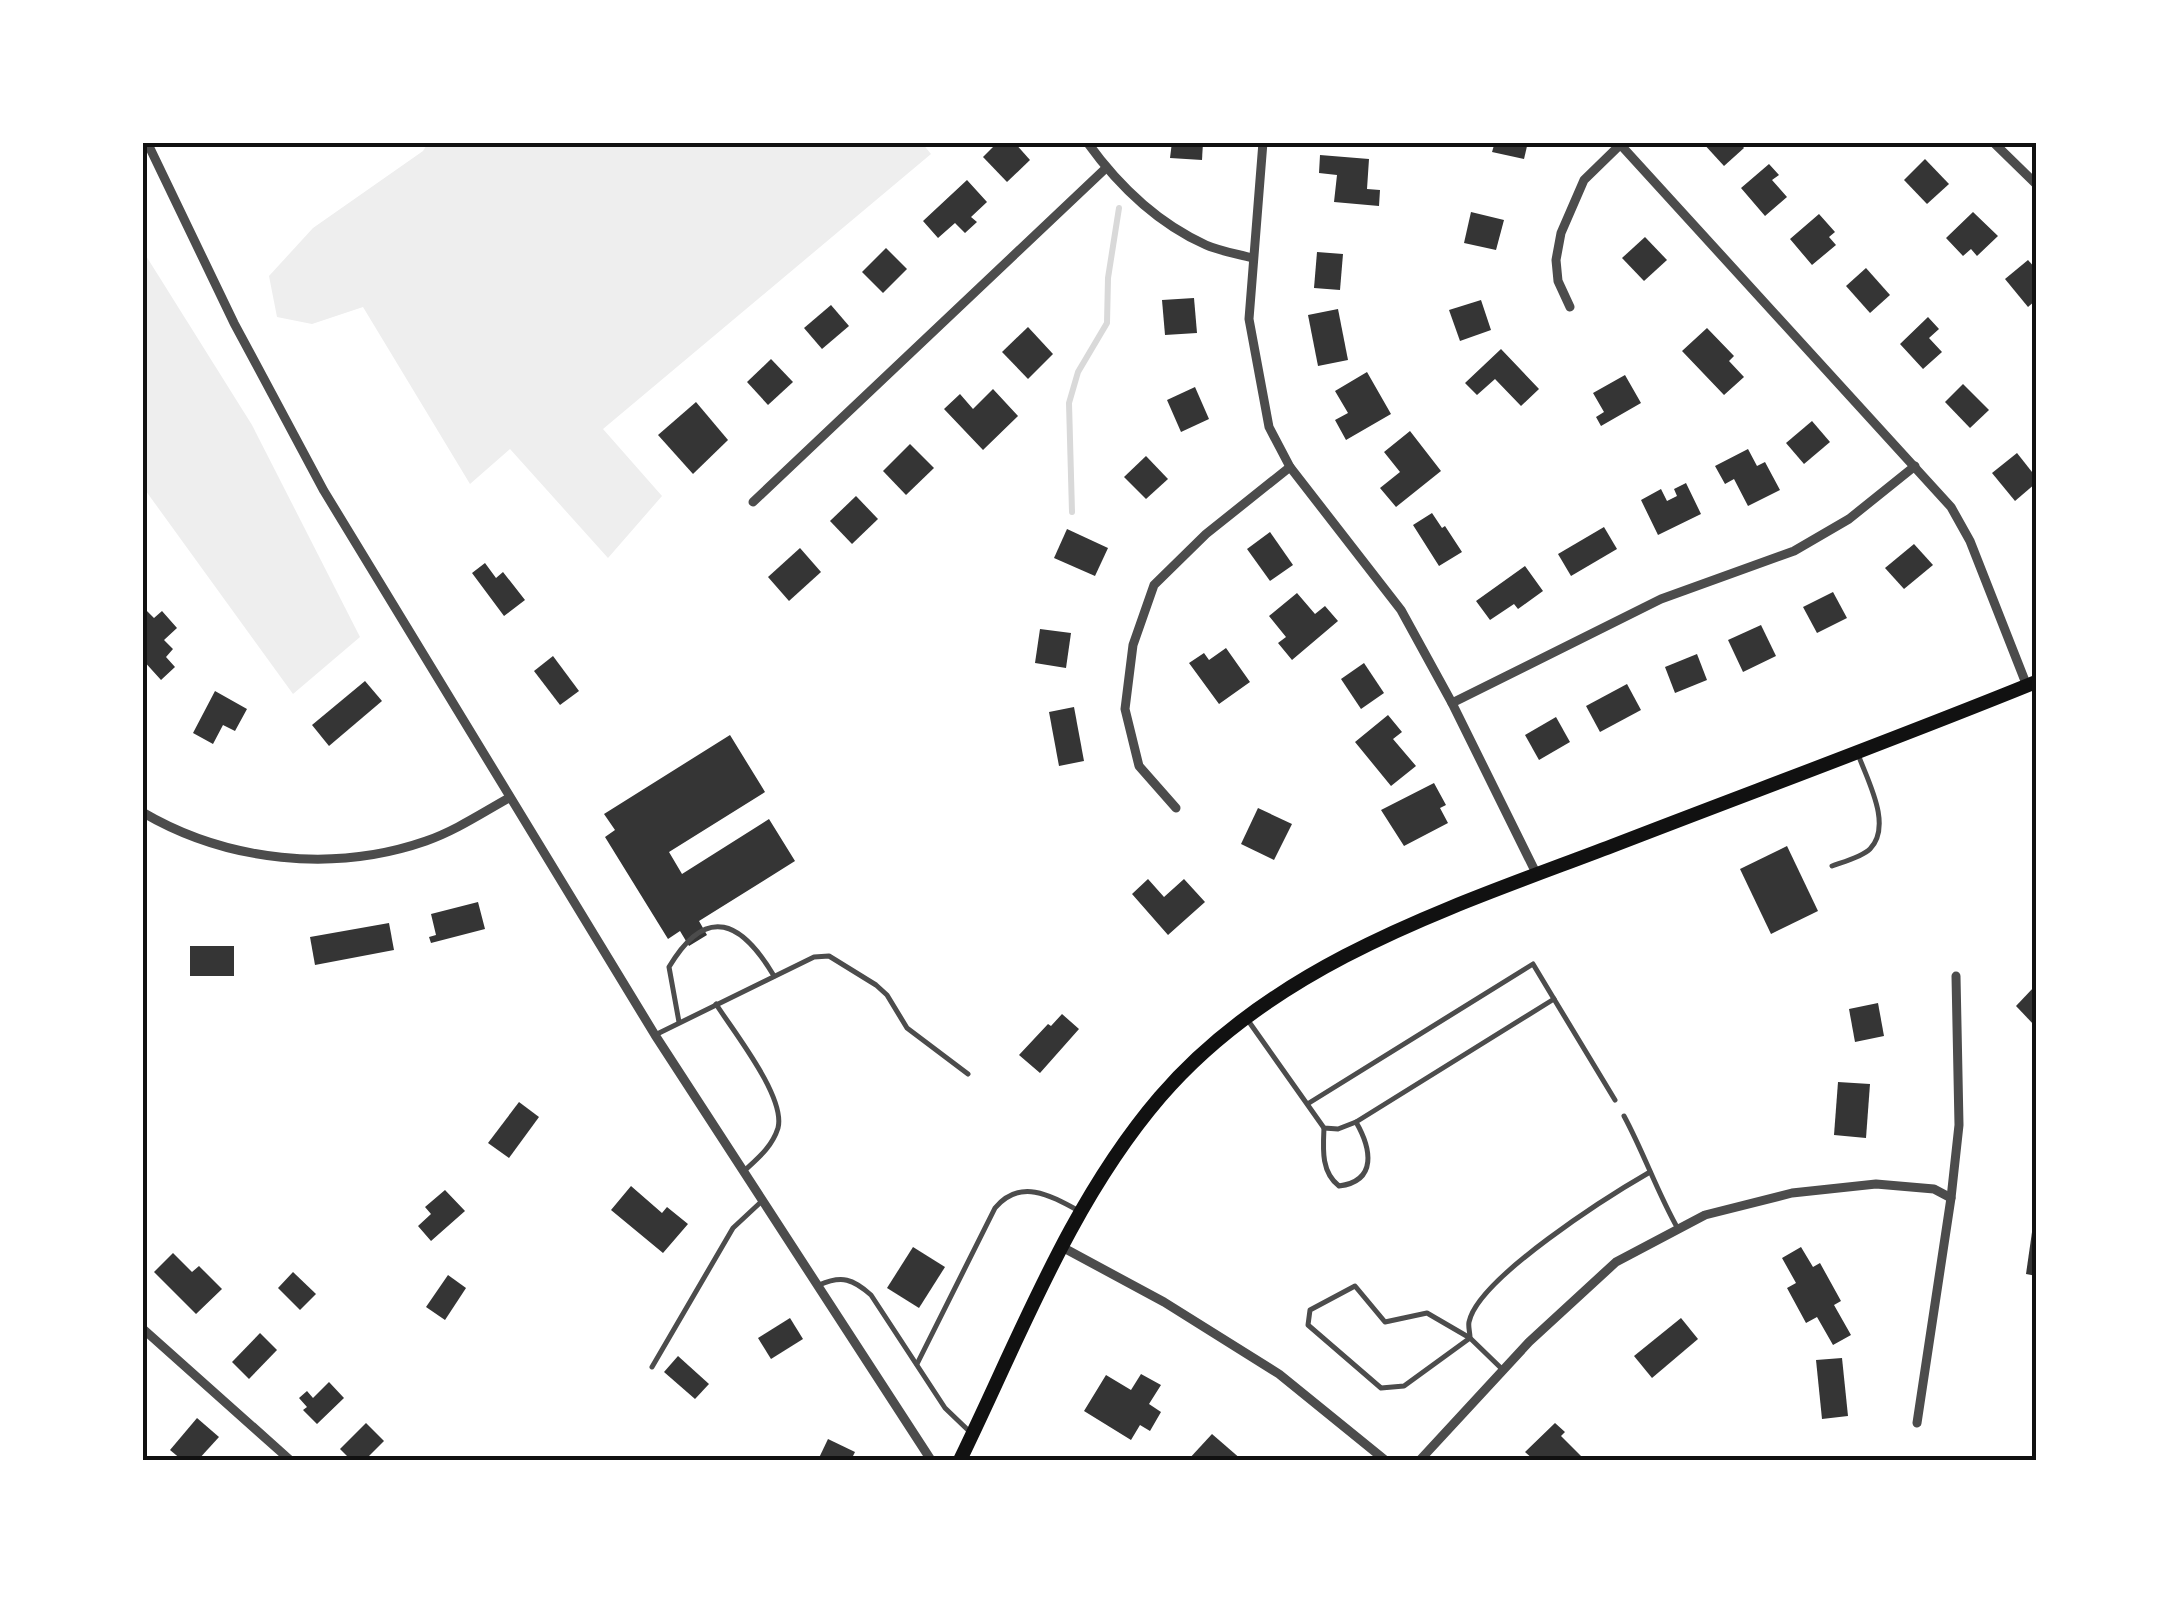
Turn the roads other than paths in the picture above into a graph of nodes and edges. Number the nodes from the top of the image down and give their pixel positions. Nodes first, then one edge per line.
1 (147, 142) edge
2 (1088, 142) edge
3 (1263, 142) edge
4 (1993, 142) edge
5 (1620, 143) edge
6 (1106, 168) junction
7 (2036, 184) edge
8 (1252, 258) junction
9 (1570, 307) dead end
10 (1915, 466) junction
11 (1290, 467) junction
12 (753, 502) dead end
13 (2032, 684) edge
14 (1452, 703) junction
15 (1857, 751) junction
16 (509, 798) junction
17 (1176, 808) dead end
18 (142, 812) edge
19 (1832, 866) dead end
20 (1536, 874) junction
21 (774, 976) junction
22 (1956, 976) dead end
23 (1554, 998) junction
24 (716, 1004) junction
25 (1245, 1017) junction
26 (679, 1023) junction
27 (656, 1035) junction
28 (968, 1074) dead end
29 (1614, 1100) dead end
30 (1309, 1103) junction
31 (1624, 1116) dead end
32 (1356, 1122) junction
33 (1324, 1128) junction
34 (744, 1171) junction
35 (1650, 1172) junction
36 (1951, 1198) junction
37 (762, 1201) junction
38 (1082, 1212) junction
39 (1678, 1229) junction
40 (1062, 1248) junction
41 (817, 1286) junction
42 (142, 1328) edge
43 (1470, 1338) junction
44 (916, 1364) junction
45 (652, 1367) dead end
46 (1502, 1370) junction
47 (1916, 1423) dead end
48 (972, 1434) junction
49 (290, 1460) edge
50 (931, 1460) edge
51 (960, 1460) edge
52 (1385, 1460) edge
53 (1420, 1460) edge

1 - 16 street
2 - 6 street
3 - 8 street
4 - 7 street
5 - 9 street
5 - 10 street
6 - 8 street
6 - 12 street
8 - 11 street
10 - 13 street
10 - 14 street
11 - 14 street
11 - 17 street
13 - 15 main road
14 - 20 street
15 - 19 lane
15 - 20 main road
16 - 18 street
16 - 27 street
20 - 25 main road
21 - 24 lane
21 - 26 lane
21 - 28 lane
22 - 36 street
23 - 29 lane
23 - 30 lane
23 - 32 lane
24 - 26 lane
24 - 34 lane
25 - 30 lane
25 - 38 main road
26 - 27 lane
27 - 34 street
30 - 33 lane
31 - 35 lane
32 - 33 lane
32 - 33 lane
34 - 37 street
35 - 39 lane
35 - 43 lane
36 - 39 street
36 - 47 street
37 - 41 street
37 - 45 lane
38 - 40 main road
38 - 44 lane
39 - 46 street
40 - 48 main road
40 - 52 street
41 - 44 lane
41 - 50 street
42 - 49 street
43 - 43 lane
43 - 46 lane
44 - 48 lane
46 - 53 street
48 - 51 main road

